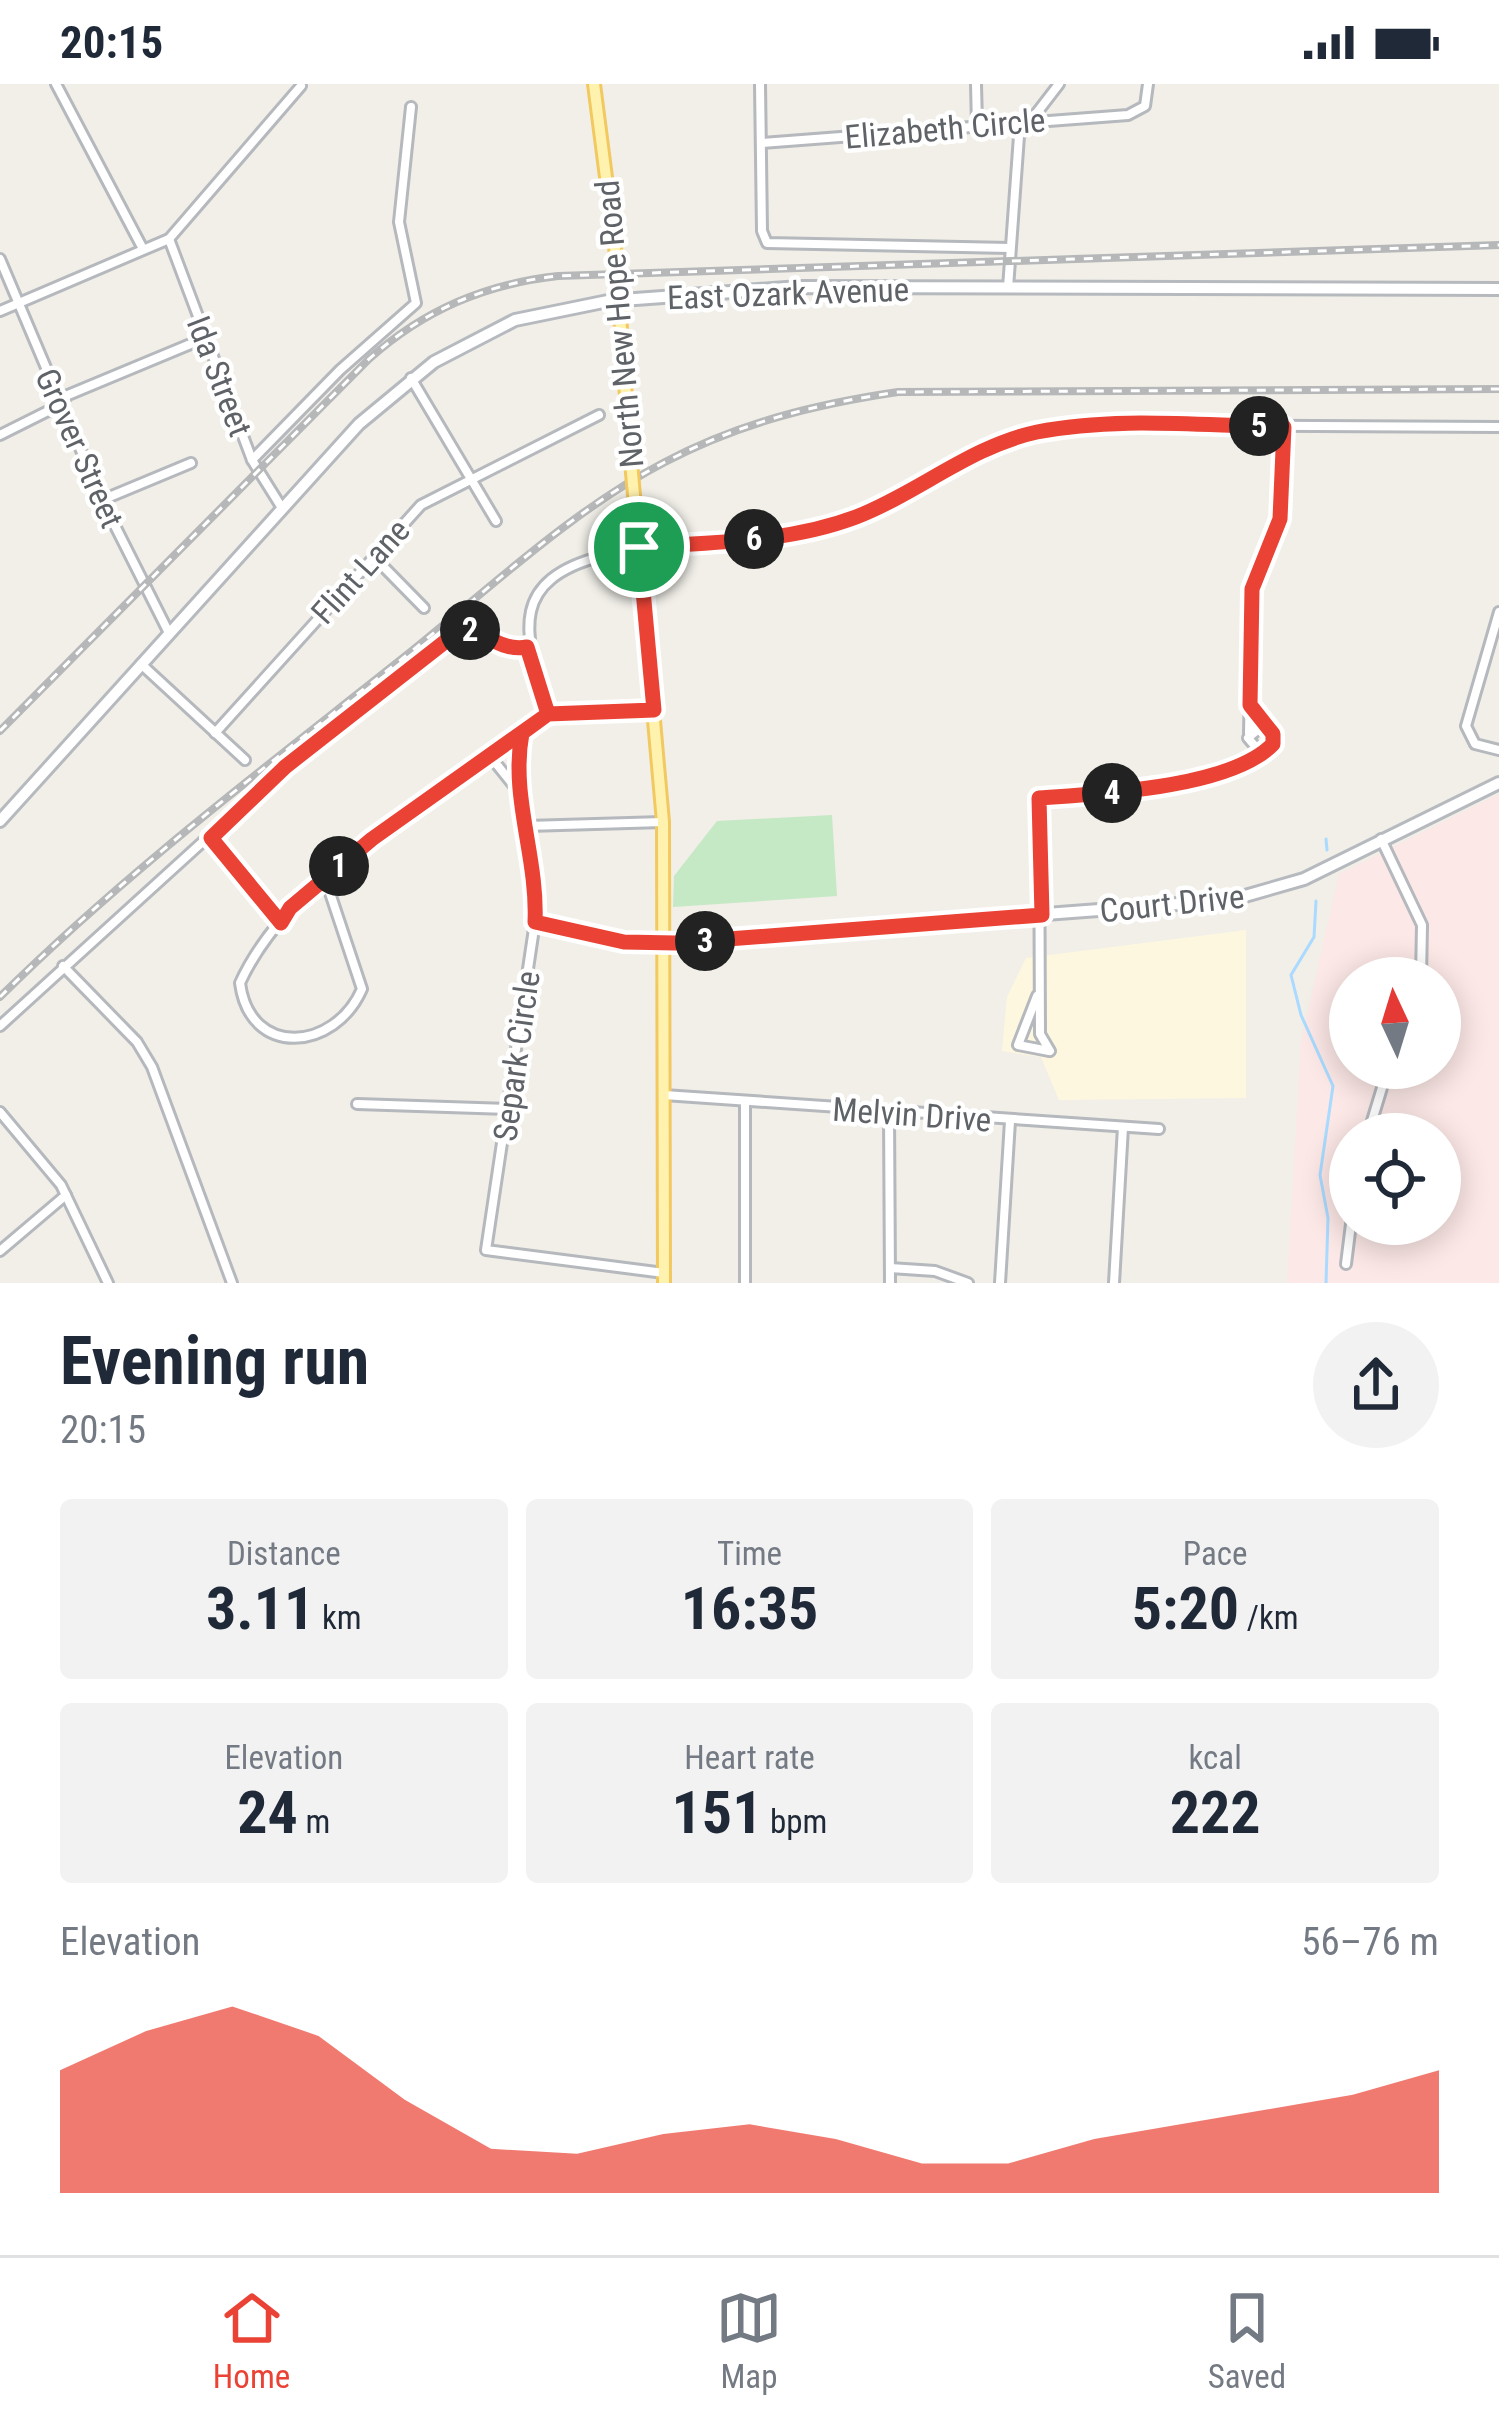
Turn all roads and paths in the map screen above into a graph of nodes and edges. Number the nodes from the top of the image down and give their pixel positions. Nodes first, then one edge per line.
1 (56, 84) edge
2 (594, 84) edge
3 (760, 84) edge
4 (976, 84) edge
5 (1059, 84) edge
6 (1148, 84) edge
7 (301, 86) edge
8 (411, 107) dead end
9 (1027, 121) junction
10 (977, 125) junction
11 (761, 143) junction
12 (169, 238) junction
13 (143, 248) junction
14 (1010, 248) junction
15 (0, 259) edge
16 (1008, 288) junction
17 (1499, 289) edge
18 (619, 294) junction
19 (18, 302) junction
20 (0, 311) edge
21 (205, 338) junction
22 (411, 378) junction
23 (60, 405) junction
24 (599, 415) dead end
25 (1284, 427) junction
26 (1499, 427) edge
27 (0, 435) edge
28 (252, 460) junction
29 (191, 464) dead end
30 (469, 482) junction
31 (102, 500) junction
32 (281, 508) junction
33 (496, 521) dead end
34 (639, 547) junction
35 (602, 556) dead end
36 (374, 557) junction
37 (424, 608) dead end
38 (1499, 612) edge
39 (169, 634) junction
40 (527, 647) junction
41 (141, 664) junction
42 (1250, 705) junction
43 (654, 710) junction
44 (548, 714) junction
45 (1262, 726) junction
46 (215, 733) junction
47 (522, 733) junction
48 (1249, 738) junction
49 (1499, 750) edge
50 (1262, 752) junction
51 (490, 756) junction
52 (245, 760) dead end
53 (1240, 761) junction
54 (1499, 783) edge
55 (518, 791) junction
56 (0, 821) edge
57 (663, 822) junction
58 (527, 826) junction
59 (211, 838) junction
60 (1381, 839) junction
61 (325, 878) junction
62 (1042, 915) junction
63 (535, 922) junction
64 (281, 923) junction
65 (664, 943) junction
66 (1421, 957) edge
67 (63, 966) junction
68 (1040, 983) junction
69 (0, 1026) edge
70 (664, 1095) junction
71 (745, 1102) junction
72 (357, 1104) dead end
73 (508, 1108) junction
74 (0, 1112) edge
75 (889, 1112) junction
76 (1010, 1121) junction
77 (1123, 1126) junction
78 (1159, 1129) dead end
79 (66, 1195) junction
80 (1348, 1245) edge
81 (0, 1251) edge
82 (1346, 1264) dead end
83 (890, 1268) junction
84 (664, 1278) edge
85 (108, 1283) edge
86 (232, 1283) edge
87 (745, 1283) edge
88 (890, 1283) edge
89 (968, 1283) edge
90 (1000, 1283) edge
91 (1114, 1283) edge

1 - 13 street
2 - 18 main road, North New Hope Road, bridge
3 - 11 street
4 - 10 street
5 - 9 street
6 - 9 street, Elizabeth Circle
7 - 12 street
8 - 28 street
9 - 10 street, Elizabeth Circle
9 - 14 street
10 - 11 street, Elizabeth Circle
11 - 14 street
12 - 13 street
12 - 21 street, Ida Street
13 - 19 street
14 - 16 street
15 - 19 street, Grover Street
16 - 17 main road, East Ozark Avenue
16 - 18 main road, East Ozark Avenue
18 - 22 main road, East Ozark Avenue
18 - 34 main road, North New Hope Road, bridge
19 - 20 street
19 - 23 street, Grover Street
21 - 23 street
21 - 28 street, Ida Street
22 - 30 street
22 - 32 main road, East Ozark Avenue
23 - 27 street
23 - 31 street, Grover Street
24 - 30 street, Flint Lane
25 - 26 street
25 - 34 street
25 - 42 street
28 - 32 street, Ida Street
29 - 31 street
30 - 33 street
30 - 36 street, Flint Lane
31 - 39 street, Grover Street
32 - 39 main road, East Ozark Avenue
34 - 43 main road, North New Hope Road
35 - 40 street
36 - 37 street
36 - 46 street, Flint Lane
38 - 49 street
39 - 41 main road, East Ozark Avenue
40 - 44 street
40 - 59 street
41 - 46 street
41 - 56 main road, East Ozark Avenue
42 - 45 street
42 - 48 street
43 - 44 street
43 - 57 main road, North New Hope Road
44 - 47 street
45 - 48 street
45 - 50 street
46 - 52 street
47 - 51 street
47 - 55 street, Separk Circle
48 - 50 street
48 - 53 street
50 - 53 street
51 - 55 street, Separk Circle
51 - 61 street
53 - 62 street
54 - 60 main road, Court Drive
55 - 58 street, Separk Circle
57 - 58 street
57 - 65 main road, North New Hope Road
58 - 63 street, Separk Circle
59 - 64 street
59 - 67 street
60 - 62 main road, Court Drive
60 - 66 street
61 - 64 street
61 - 64 street
62 - 65 main road, Court Drive
62 - 68 street
63 - 65 street, Court Drive
63 - 73 street, Separk Circle
65 - 70 main road, North New Hope Road
67 - 69 street
67 - 86 street
68 - 68 street
70 - 71 street, Melvin Drive
70 - 84 main road, North New Hope Road
71 - 75 street, Melvin Drive
71 - 87 street
72 - 73 street
73 - 84 street, Separk Circle
74 - 79 street
75 - 76 street, Melvin Drive
75 - 83 street
76 - 77 street, Melvin Drive
76 - 90 street
77 - 78 street, Melvin Drive
77 - 91 street
79 - 81 street
79 - 85 street
80 - 82 street
83 - 88 street
83 - 89 street

